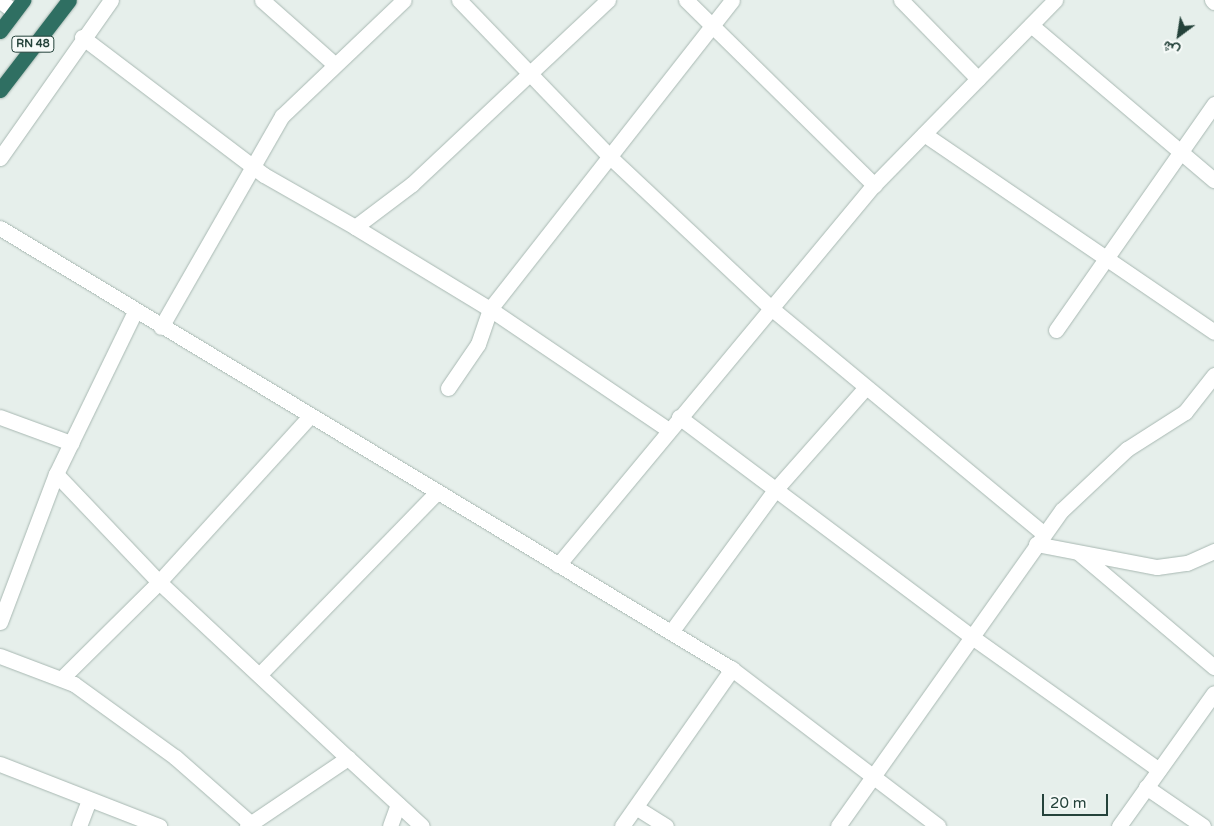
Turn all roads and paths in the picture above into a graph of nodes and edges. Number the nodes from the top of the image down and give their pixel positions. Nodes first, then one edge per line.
1 (69, 0) edge
2 (111, 0) edge
3 (262, 0) edge
4 (404, 0) edge
5 (459, 0) edge
6 (608, 0) edge
7 (686, 0) edge
8 (732, 0) edge
9 (901, 0) edge
10 (1055, 0) edge
11 (0, 2) edge
12 (18, 6) edge
13 (711, 25) junction
14 (1031, 25) junction
15 (0, 31) edge
16 (82, 37) junction
17 (334, 64) junction
18 (531, 72) junction
19 (978, 79) junction
20 (0, 90) edge
21 (1214, 104) edge
22 (924, 134) junction
23 (1182, 149) junction
24 (608, 155) junction
25 (0, 158) edge
26 (254, 167) junction
27 (1214, 180) edge
28 (874, 185) junction
29 (355, 227) junction
30 (0, 228) edge
31 (1104, 261) junction
32 (490, 308) junction
33 (771, 308) junction
34 (135, 311) junction
35 (162, 327) junction
36 (1056, 330) dead end
37 (1214, 332) edge
38 (1214, 375) edge
39 (866, 387) junction
40 (448, 388) dead end
41 (310, 416) junction
42 (0, 417) edge
43 (679, 418) junction
44 (669, 430) junction
45 (71, 443) junction
46 (56, 474) junction
47 (775, 490) junction
48 (437, 492) junction
49 (1040, 539) junction
50 (1214, 551) edge
51 (1078, 552) junction
52 (558, 564) junction
53 (159, 582) junction
54 (0, 622) edge
55 (671, 632) junction
56 (972, 637) junction
57 (0, 656) edge
58 (1214, 667) edge
59 (732, 669) junction
60 (261, 673) junction
61 (62, 678) junction
62 (1214, 693) edge
63 (348, 758) junction
64 (0, 764) edge
65 (1159, 770) junction
66 (876, 776) junction
67 (1146, 787) junction
68 (89, 800) junction
69 (398, 804) junction
70 (637, 808) junction
71 (248, 824) edge
72 (79, 826) edge
73 (159, 826) edge
74 (390, 826) edge
75 (422, 826) edge
76 (622, 826) edge
77 (666, 826) edge
78 (838, 826) edge
79 (938, 826) edge
80 (1118, 826) edge
81 (1203, 826) edge

1 - 20 highway, RN 48
2 - 16 street
3 - 17 street
4 - 17 street
5 - 18 street
6 - 18 street
7 - 13 street
8 - 13 street
9 - 19 street
10 - 14 street
11 - 12 street
12 - 15 highway, RN 48
13 - 24 street
13 - 28 street
14 - 19 street
14 - 23 street
16 - 25 street
16 - 26 street
17 - 26 street
18 - 24 street
18 - 29 street
19 - 22 street
21 - 23 street
22 - 28 street
22 - 31 street
23 - 27 street
23 - 31 street
24 - 32 street
24 - 33 street
26 - 29 street
26 - 35 street
28 - 33 street
29 - 32 street
30 - 34 street
31 - 36 street
31 - 37 street
32 - 40 street
32 - 44 street
33 - 39 street
33 - 43 street
34 - 35 street
34 - 45 street
35 - 41 street
38 - 49 street
39 - 47 street
39 - 49 street
41 - 48 street
41 - 53 street
42 - 45 street
43 - 44 street
43 - 47 street
44 - 52 street
45 - 46 street
46 - 53 street
46 - 54 street
47 - 55 street
47 - 56 street
48 - 52 street
48 - 60 street
49 - 51 street
49 - 56 street
50 - 51 street
51 - 58 street
52 - 55 street
53 - 60 street
53 - 61 street
55 - 59 street
56 - 65 street
56 - 66 street
57 - 61 street
59 - 66 street
59 - 70 street
60 - 63 street
61 - 71 street
62 - 65 street
63 - 69 street
63 - 71 street
64 - 68 street
65 - 67 street
66 - 78 street
66 - 79 street
67 - 80 street
67 - 81 street
68 - 72 street
68 - 73 street
69 - 74 street
69 - 75 street
70 - 76 street
70 - 77 street

